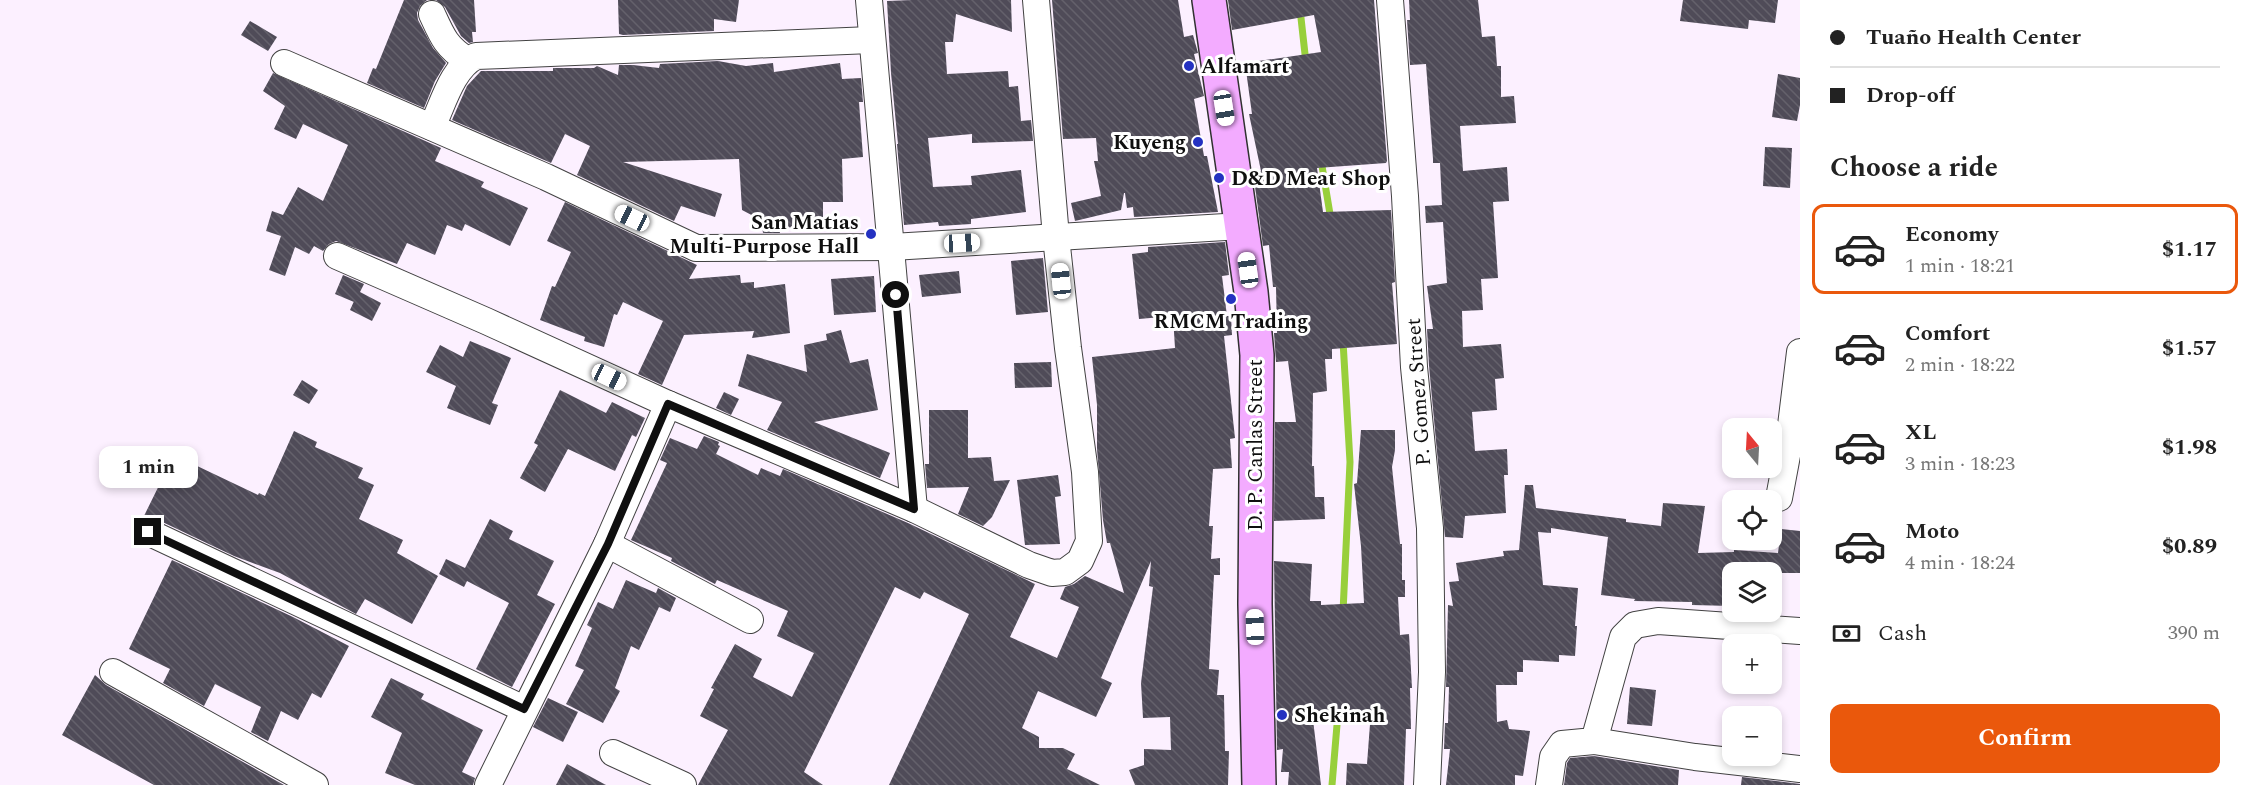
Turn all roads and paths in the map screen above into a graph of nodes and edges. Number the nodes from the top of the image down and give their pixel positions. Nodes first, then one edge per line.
1 (869, 0) edge
2 (1036, 0) edge
3 (1209, 0) edge
4 (1390, 0) edge
5 (432, 14) dead end
6 (871, 40) junction
7 (467, 60) junction
8 (284, 63) dead end
9 (432, 127) junction
10 (1242, 226) junction
11 (1056, 237) junction
12 (892, 247) junction
13 (337, 256) dead end
14 (1800, 352) edge
15 (668, 404) junction
16 (1794, 450) edge
17 (1782, 490) edge
18 (914, 509) junction
19 (148, 532) dead end
20 (608, 544) junction
21 (750, 620) dead end
22 (1800, 631) edge
23 (113, 672) dead end
24 (524, 709) junction
25 (1594, 741) junction
26 (613, 753) dead end
27 (1800, 770) edge
28 (315, 785) edge
29 (488, 785) edge
30 (682, 785) edge
31 (1259, 785) edge
32 (1427, 785) edge
33 (1549, 785) edge

1 - 6 street
2 - 11 street
3 - 10 main road, D. P. Canlas Street
4 - 32 street, P. Gomez Street
5 - 7 street
6 - 7 street
6 - 12 street
7 - 9 street
8 - 9 street
9 - 12 street
10 - 11 street
10 - 31 main road, D. P. Canlas Street
11 - 12 street
11 - 18 street
12 - 18 street
13 - 15 street
14 - 16 street
15 - 18 street
15 - 20 street
16 - 17 street
19 - 24 street
20 - 21 street
20 - 24 street
22 - 25 street
23 - 28 street
24 - 29 street
25 - 27 street
25 - 33 street
26 - 30 street

